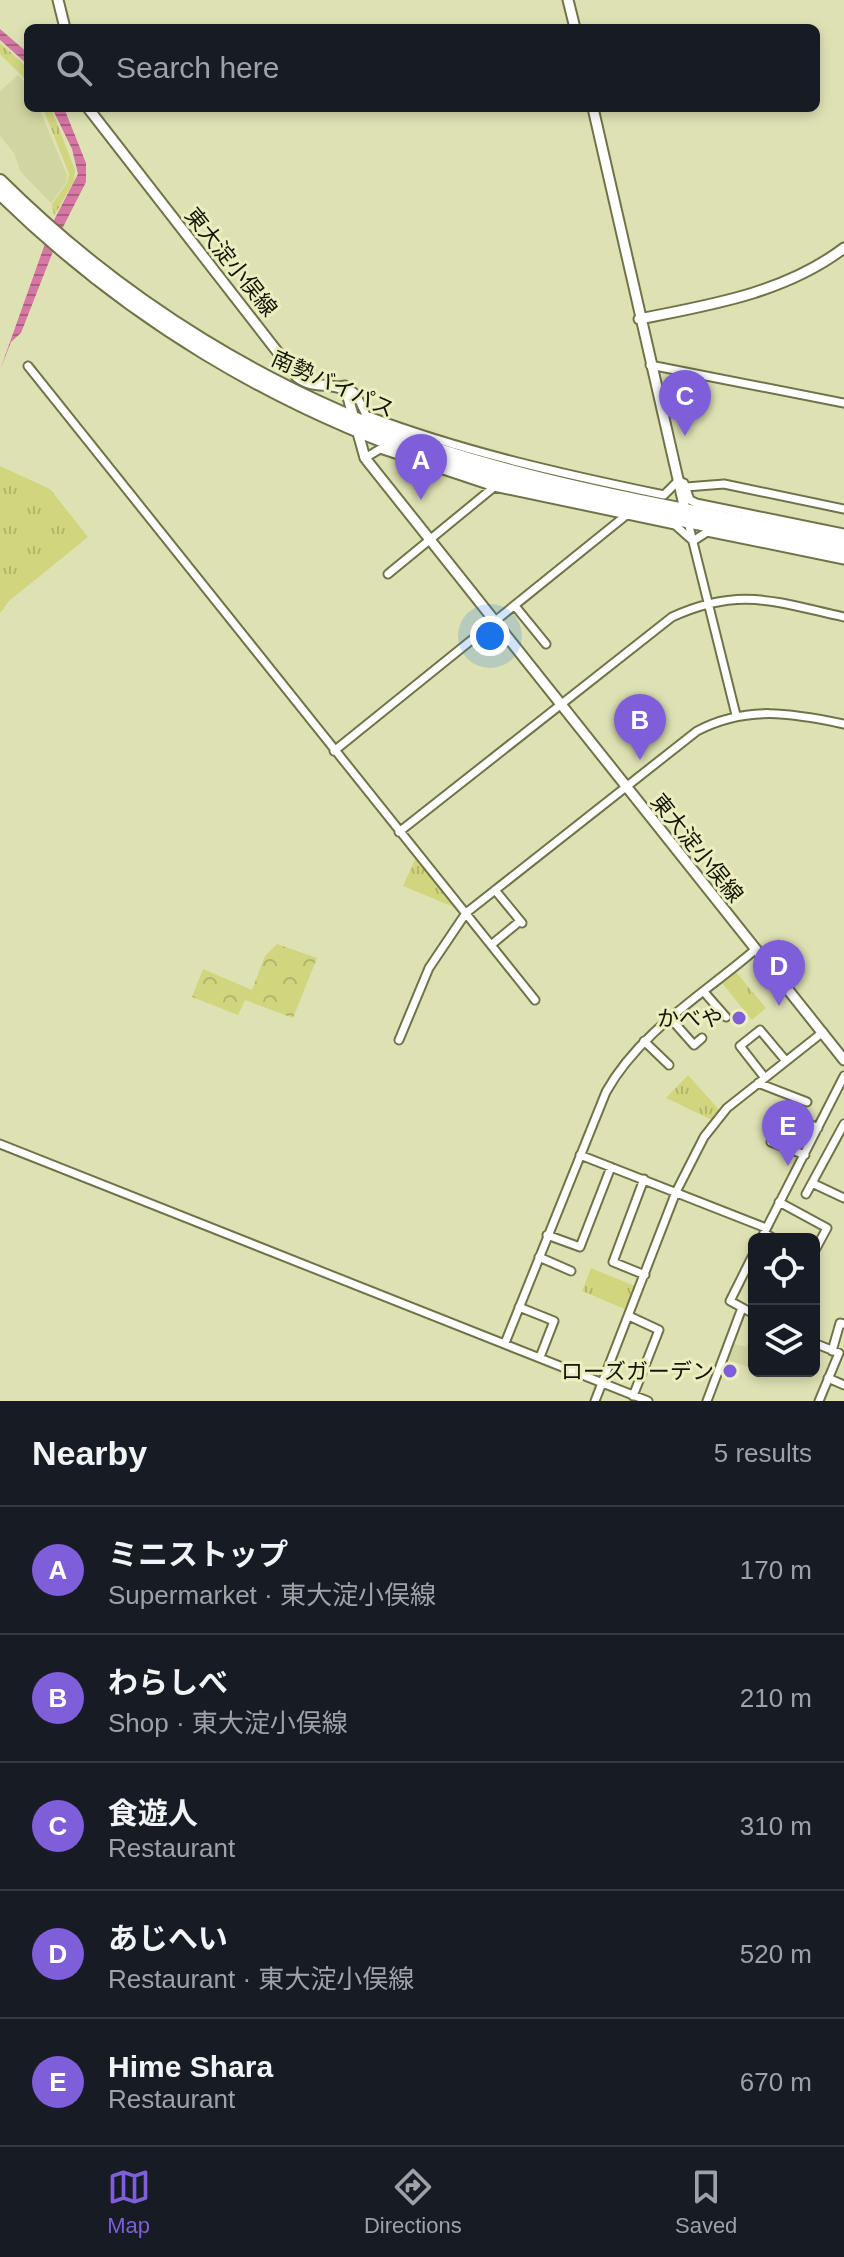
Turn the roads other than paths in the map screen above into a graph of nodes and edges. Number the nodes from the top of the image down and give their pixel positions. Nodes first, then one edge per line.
1 (58, 0) edge
2 (568, 0) edge
3 (64, 24) edge
4 (574, 24) edge
5 (91, 112) edge
6 (594, 112) edge
7 (0, 181) edge
8 (0, 193) edge
9 (46, 230) junction
10 (844, 248) edge
11 (639, 319) junction
12 (650, 365) junction
13 (28, 366) dead end
14 (339, 386) junction
15 (844, 403) edge
16 (358, 426) junction
17 (365, 458) junction
18 (682, 484) junction
19 (494, 487) junction
20 (844, 509) edge
21 (686, 514) junction
22 (624, 517) junction
23 (844, 533) edge
24 (430, 540) junction
25 (693, 541) junction
26 (844, 542) edge
27 (844, 552) edge
28 (844, 560) edge
29 (388, 574) dead end
30 (709, 601) junction
31 (515, 606) junction
32 (844, 617) edge
33 (494, 622) junction
34 (546, 644) dead end
35 (559, 705) junction
36 (736, 715) junction
37 (844, 724) edge
38 (334, 751) junction
39 (626, 788) junction
40 (399, 832) junction
41 (495, 890) junction
42 (466, 913) junction
43 (491, 945) junction
44 (756, 949) junction
45 (704, 992) junction
46 (535, 1000) dead end
47 (726, 1017) dead end
48 (671, 1019) junction
49 (823, 1032) junction
50 (702, 1038) dead end
51 (399, 1040) dead end
52 (644, 1041) junction
53 (844, 1060) edge
54 (786, 1061) junction
55 (669, 1065) dead end
56 (844, 1076) edge
57 (762, 1080) junction
58 (807, 1102) dead end
59 (844, 1124) edge
60 (818, 1128) junction
61 (0, 1144) edge
62 (580, 1155) junction
63 (805, 1155) junction
64 (611, 1167) junction
65 (644, 1179) junction
66 (812, 1183) junction
67 (676, 1192) junction
68 (806, 1194) dead end
69 (844, 1198) edge
70 (779, 1202) junction
71 (763, 1233) edge
72 (547, 1235) junction
73 (820, 1241) edge
74 (539, 1257) junction
75 (748, 1265) edge
76 (571, 1271) dead end
77 (745, 1271) junction
78 (748, 1272) edge
79 (645, 1275) junction
80 (519, 1307) junction
81 (742, 1308) junction
82 (748, 1311) edge
83 (629, 1316) junction
84 (844, 1324) edge
85 (505, 1343) junction
86 (820, 1346) edge
87 (832, 1351) junction
88 (540, 1357) junction
89 (828, 1378) junction
90 (602, 1383) junction
91 (844, 1385) edge
92 (633, 1396) junction
93 (595, 1401) edge
94 (648, 1401) edge
95 (707, 1401) edge
96 (819, 1401) edge

1 - 3 main road
2 - 4 main road
5 - 14 main road, 東大淀小俣線
6 - 11 main road
7 - 9 highway, 南勢バイパス
8 - 9 highway, 南勢バイパス
9 - 16 highway, 南勢バイパス
10 - 11 main road
11 - 12 main road
12 - 15 street
12 - 18 main road
13 - 38 street
14 - 16 main road, 東大淀小俣線
14 - 18 street
16 - 17 main road, 東大淀小俣線
16 - 21 highway, 南勢バイパス
17 - 19 street
17 - 24 main road, 東大淀小俣線
18 - 20 street
18 - 21 main road
18 - 23 street
19 - 22 street
19 - 24 street
21 - 25 street
21 - 26 highway, 南勢バイパス
21 - 27 highway, 南勢バイパス
22 - 25 street
22 - 31 street
24 - 29 street
24 - 33 main road, 東大淀小俣線
25 - 28 street
25 - 30 street
30 - 32 street
30 - 35 street
30 - 36 street
31 - 33 street
31 - 34 street
33 - 35 main road, 東大淀小俣線
33 - 38 street
35 - 39 main road, 東大淀小俣線
35 - 40 street
36 - 37 street
36 - 39 street
38 - 40 street
39 - 41 street
39 - 44 main road, 東大淀小俣線
40 - 42 street
41 - 42 street
41 - 43 street
42 - 43 street
42 - 51 street
43 - 46 street
44 - 45 street
44 - 49 main road, 東大淀小俣線
45 - 47 street
45 - 48 street
48 - 50 street
48 - 52 street
49 - 53 main road, 東大淀小俣線
49 - 54 street
52 - 55 street
52 - 62 street
54 - 57 street
54 - 57 street
56 - 60 street
57 - 58 street
57 - 67 street
59 - 66 street
60 - 63 street
60 - 63 street
61 - 85 street
62 - 64 street
62 - 72 street
63 - 70 street
64 - 65 street
64 - 72 street
65 - 67 street
65 - 79 street
66 - 68 street
66 - 69 street
67 - 71 street
67 - 79 street
70 - 71 street
70 - 73 street
72 - 74 street
74 - 76 street
74 - 80 street
75 - 77 street
77 - 78 street
77 - 81 street
79 - 83 street
80 - 85 street
80 - 88 street
81 - 82 street
81 - 95 street
83 - 90 street
83 - 92 street
84 - 87 street
85 - 88 street
86 - 87 street
87 - 89 street
88 - 90 street
89 - 91 street
89 - 96 street
90 - 92 street
90 - 93 street
92 - 94 street

